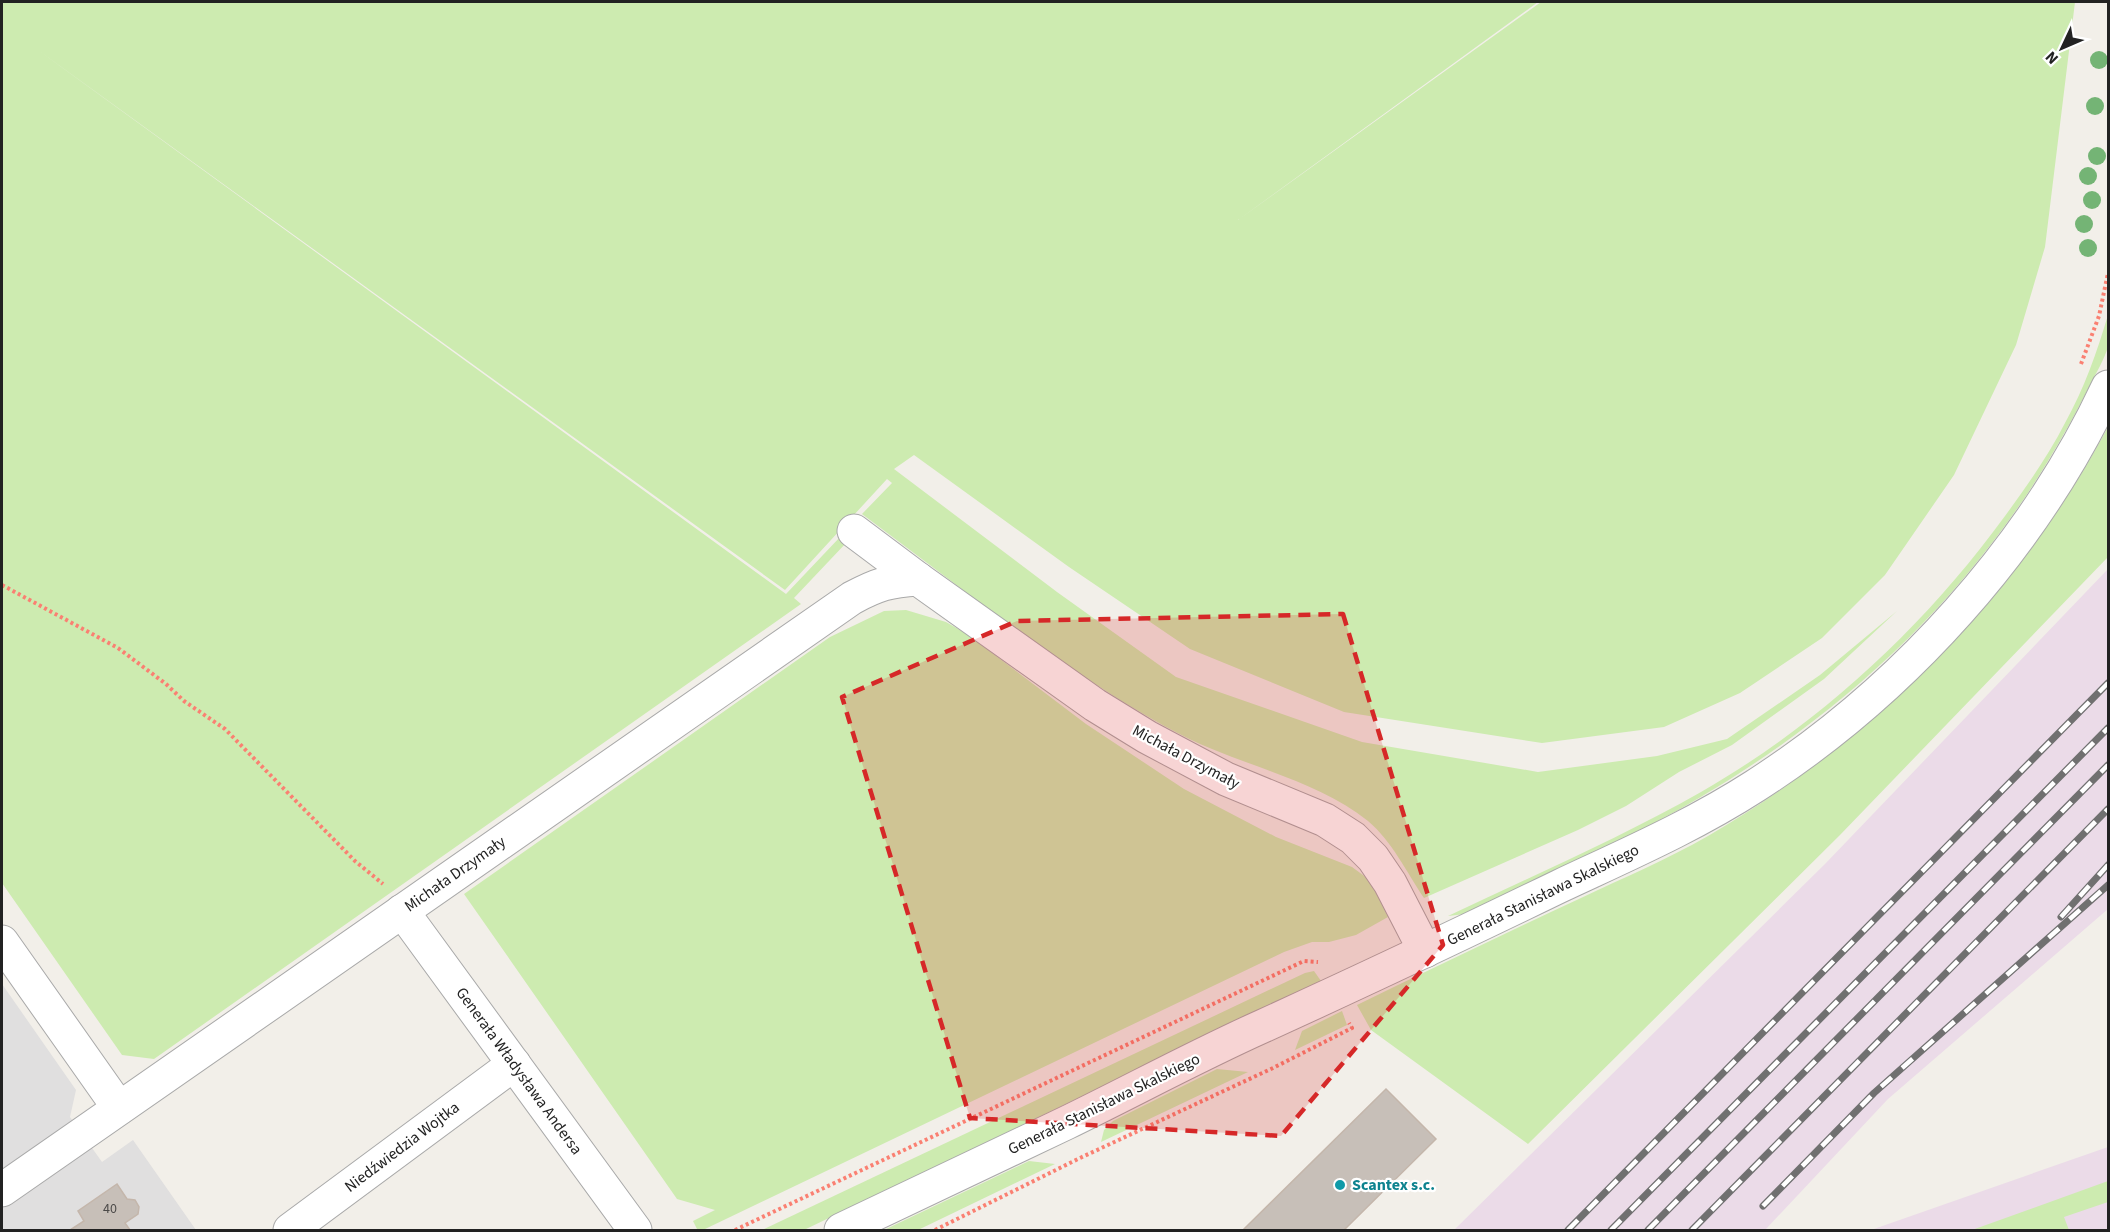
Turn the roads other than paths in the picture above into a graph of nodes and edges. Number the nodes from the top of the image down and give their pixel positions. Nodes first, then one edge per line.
1 (2109, 387) edge
2 (855, 531) dead end
3 (918, 579) junction
4 (406, 908) junction
5 (2, 942) edge
6 (1425, 951) junction
7 (514, 1064) junction
8 (119, 1108) junction
9 (2, 1190) edge
10 (290, 1230) edge
11 (635, 1230) edge
12 (840, 1230) edge

1 - 6 street, Generała Stanisława Skalskiego
2 - 3 street, Michała Drzymały
3 - 4 street, Michała Drzymały
3 - 6 street, Michała Drzymały
4 - 7 street, Generała Władysława Andersa
4 - 8 street, Michała Drzymały
5 - 8 street
6 - 12 street, Generała Stanisława Skalskiego
7 - 10 street, Niedźwiedzia Wojtka
7 - 11 street, Generała Władysława Andersa
8 - 9 street, Michała Drzymały

